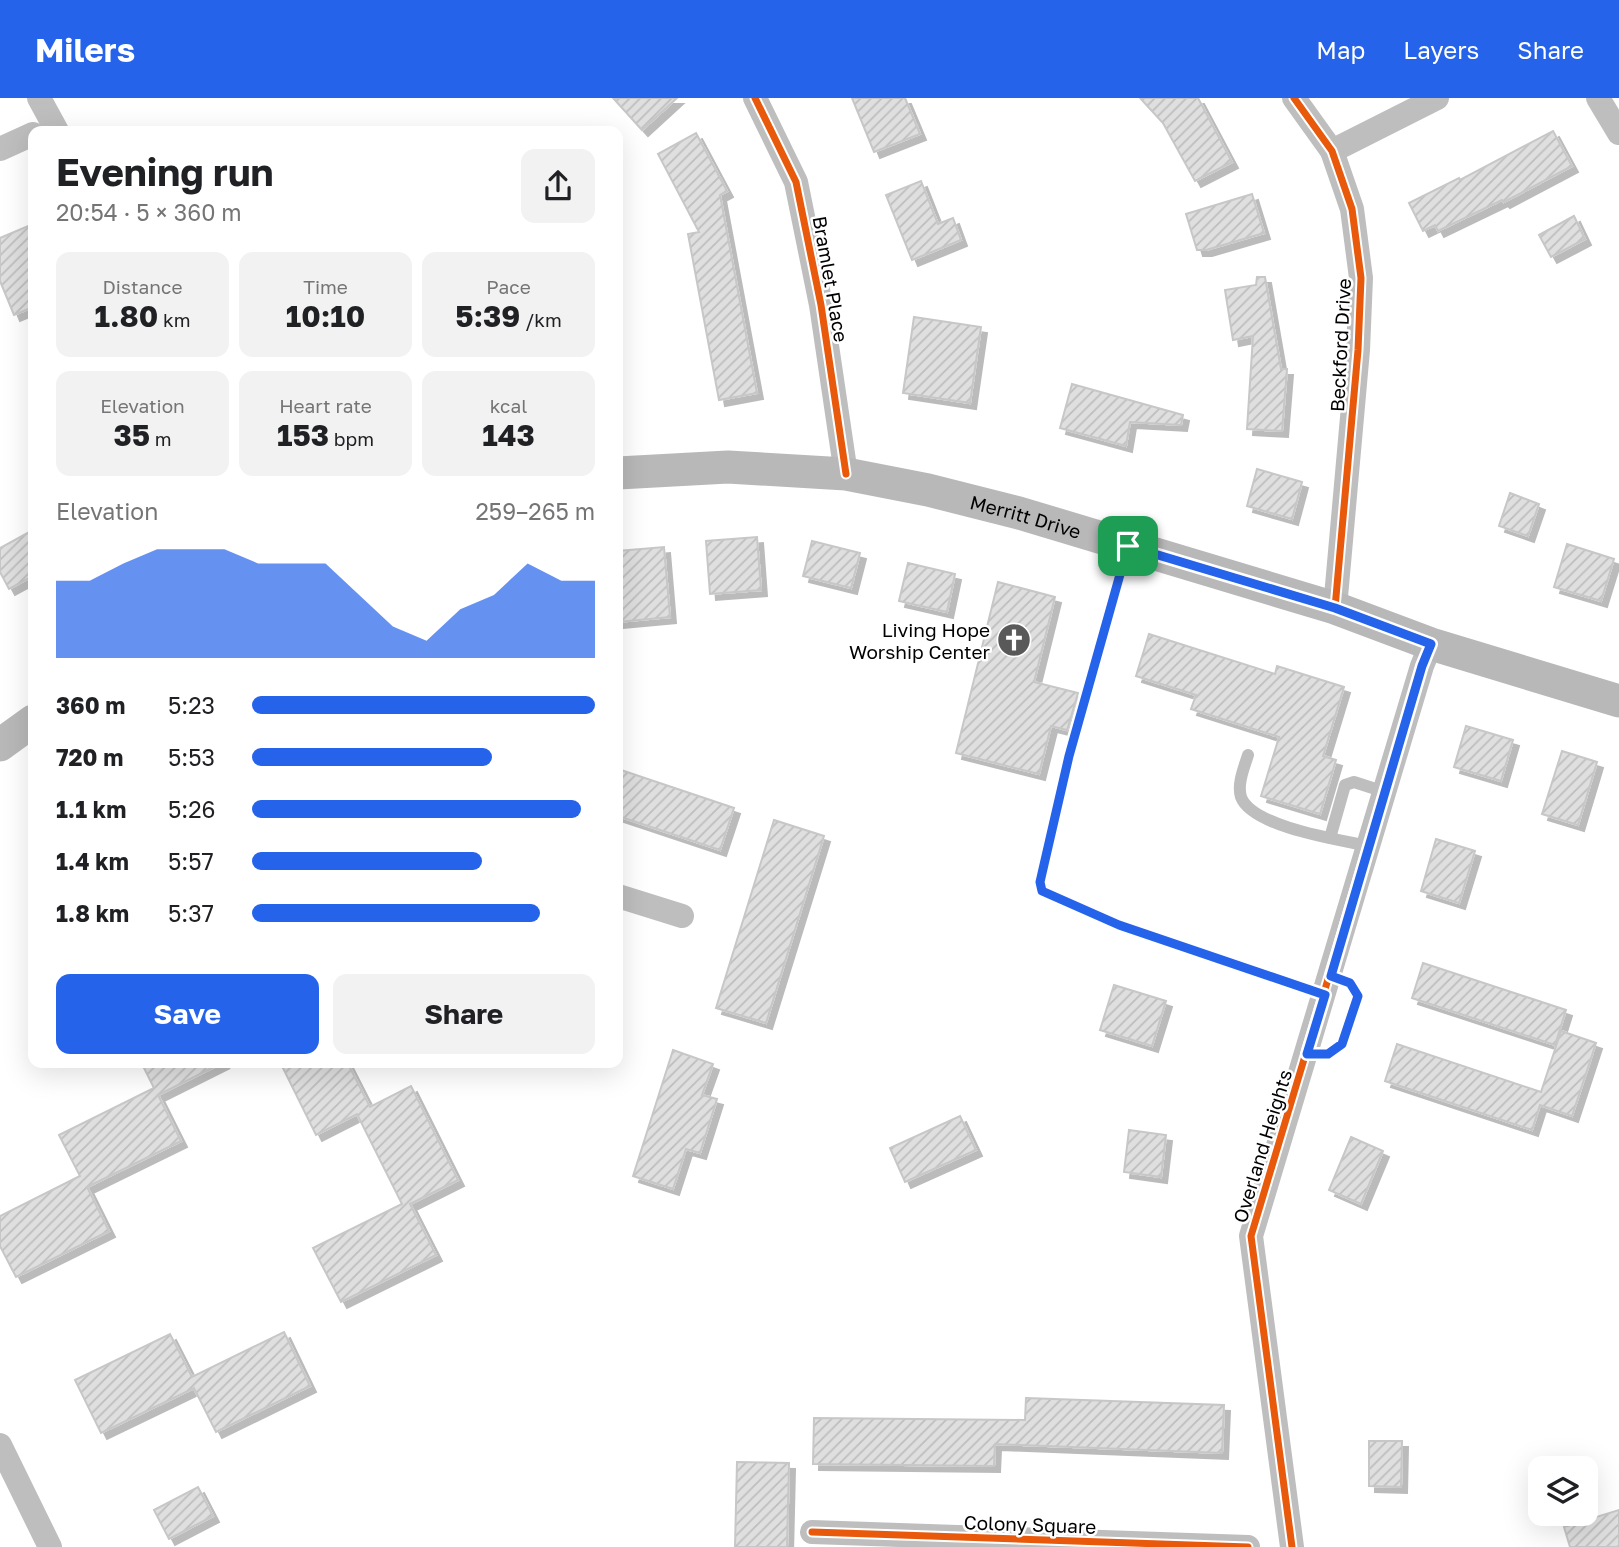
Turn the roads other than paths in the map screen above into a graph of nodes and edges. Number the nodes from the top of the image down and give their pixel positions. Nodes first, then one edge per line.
1 (39, 98) edge
2 (755, 98) edge
3 (1294, 98) edge
4 (1437, 98) edge
5 (1598, 98) edge
6 (45, 126) edge
7 (1619, 134) edge
8 (28, 137) edge
9 (0, 149) edge
10 (1332, 151) junction
11 (623, 473) edge
12 (846, 474) junction
13 (1128, 546) junction
14 (1335, 608) junction
15 (1431, 644) junction
16 (1619, 701) edge
17 (28, 725) edge
18 (0, 745) edge
19 (1248, 755) dead end
20 (1385, 792) junction
21 (1330, 838) junction
22 (1369, 846) junction
23 (623, 898) edge
24 (682, 916) dead end
25 (1328, 986) junction
26 (1307, 1054) junction
27 (0, 1444) edge
28 (812, 1532) dead end
29 (50, 1547) edge
30 (1248, 1547) edge
31 (1292, 1547) edge

1 - 6 street
2 - 12 street, Bramlet Place
3 - 10 street, Beckford Drive
4 - 10 street
5 - 7 street
8 - 9 street
10 - 14 street, Beckford Drive
11 - 12 main road, Merritt Drive
12 - 13 main road, Merritt Drive
13 - 14 main road, Merritt Drive
13 - 25 lane
14 - 15 main road, Merritt Drive
15 - 16 main road, Merritt Drive
15 - 20 street, Overland Heights
17 - 18 main road
19 - 21 lane
20 - 21 lane
20 - 22 street, Overland Heights
21 - 22 lane
22 - 25 street, Overland Heights
23 - 24 street
25 - 26 street, Overland Heights
25 - 26 lane
26 - 31 street, Overland Heights
27 - 29 street
28 - 30 street, Colony Square

